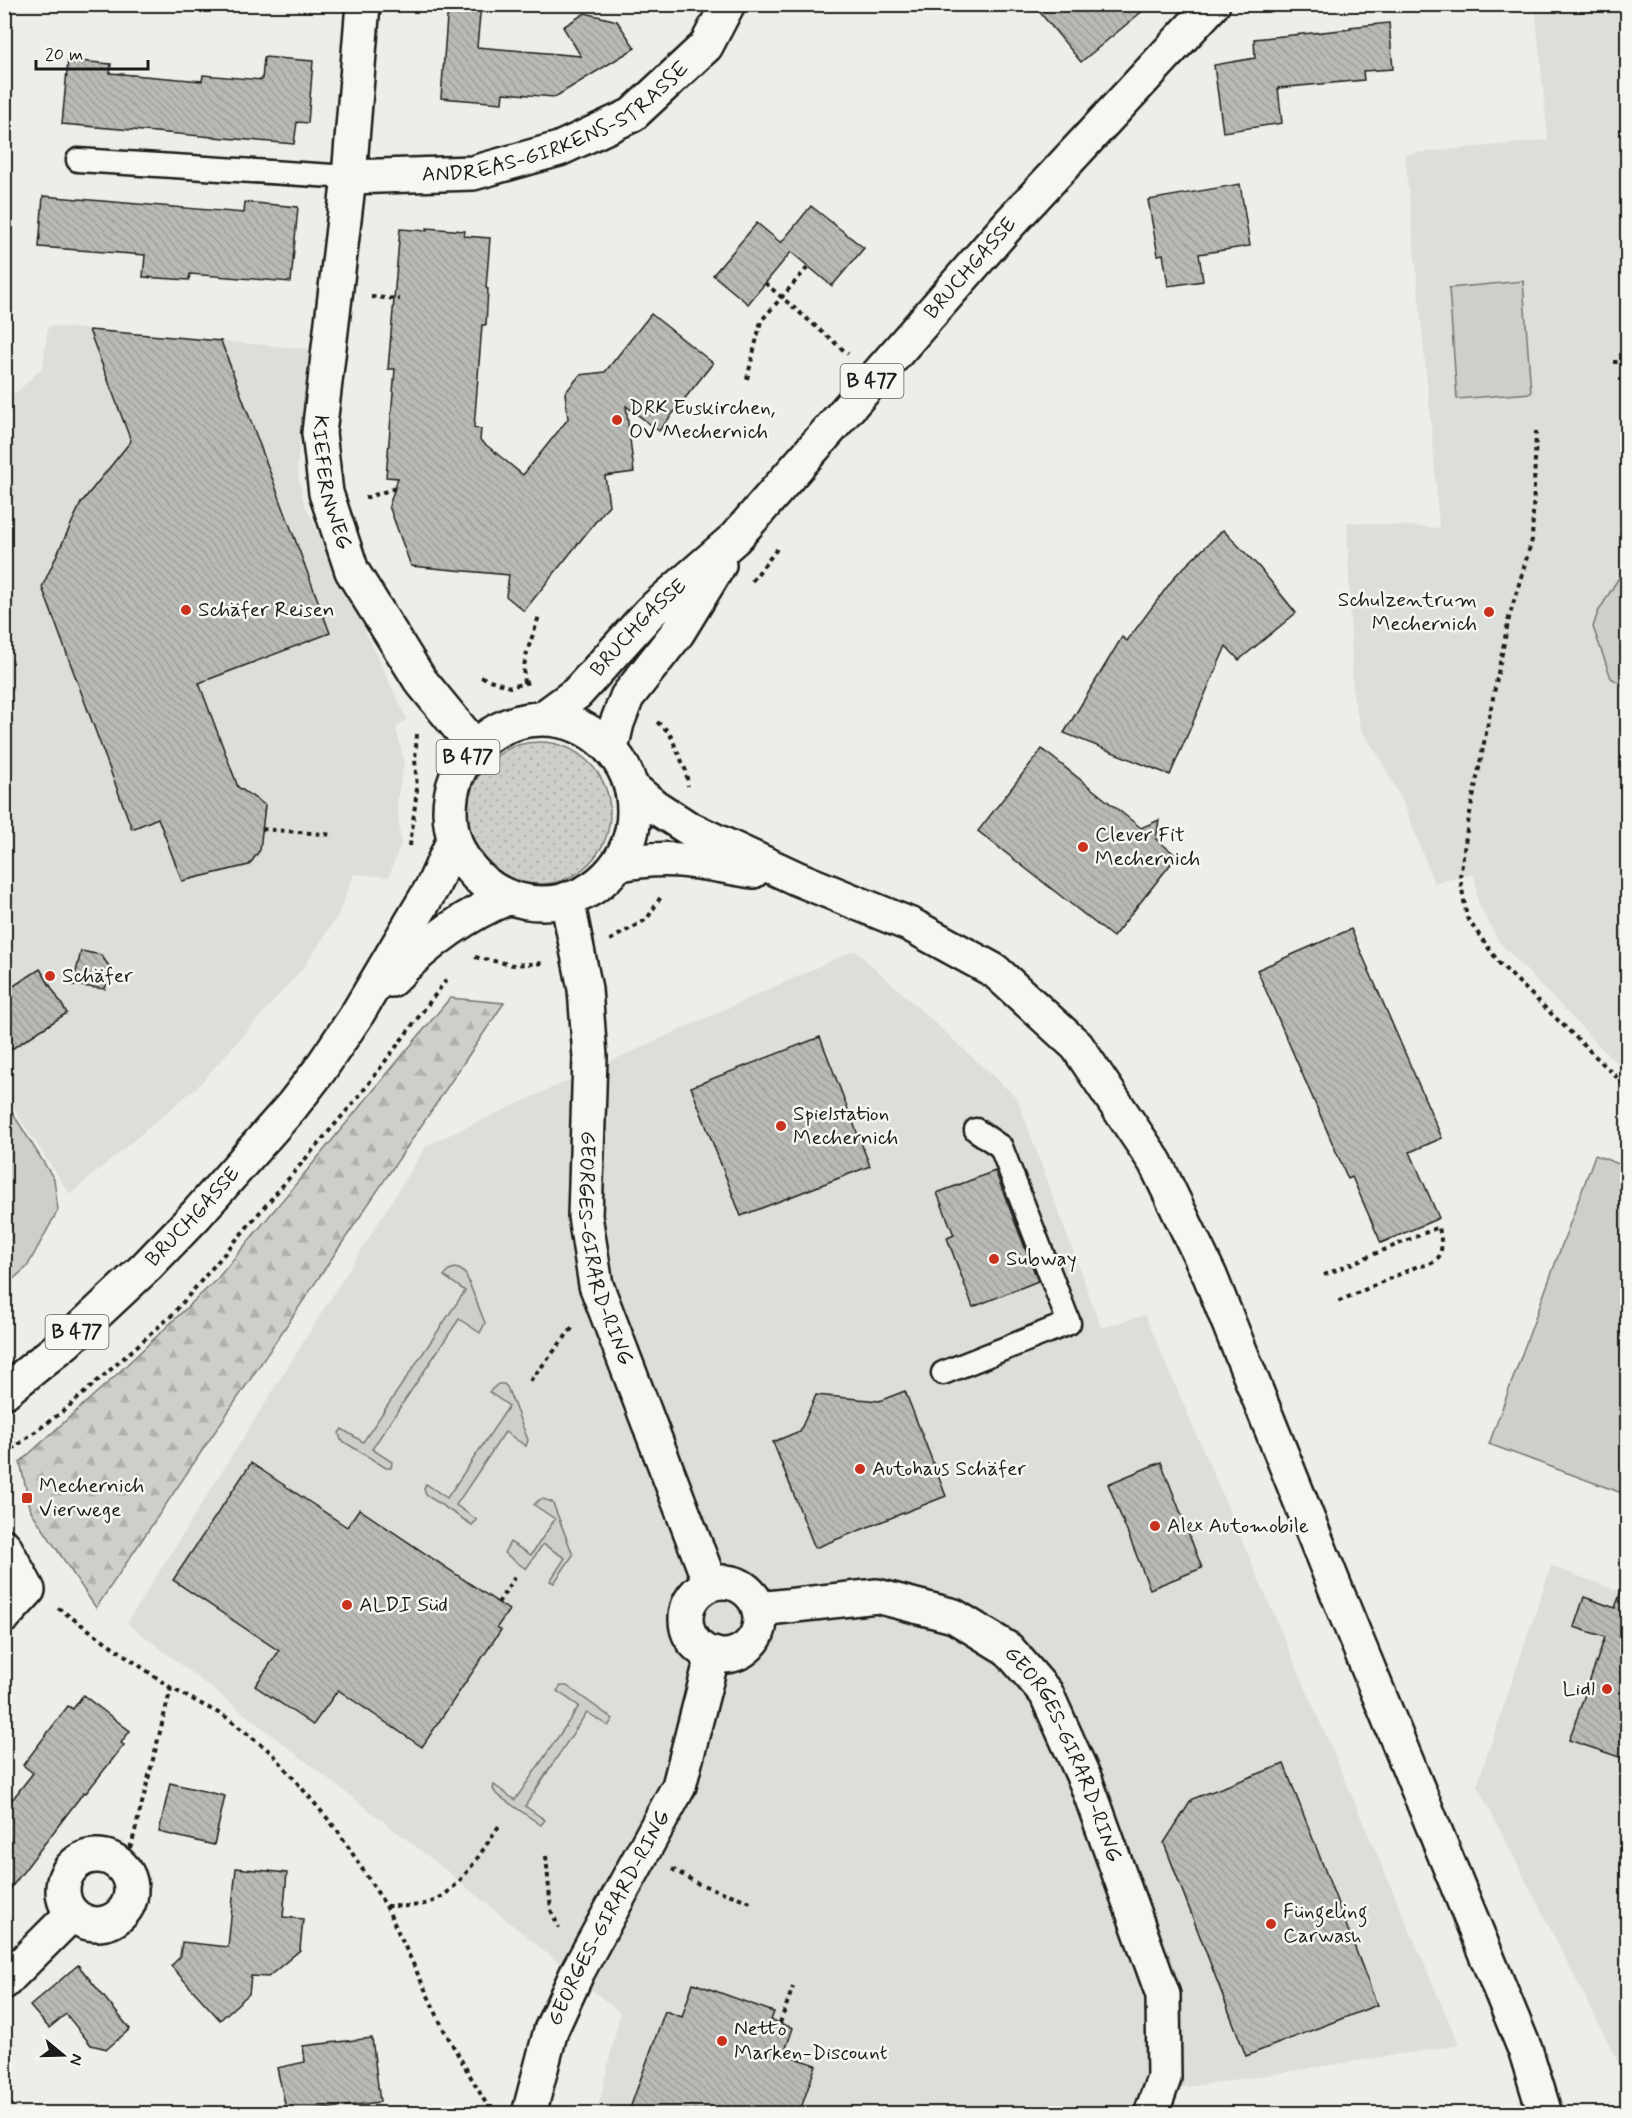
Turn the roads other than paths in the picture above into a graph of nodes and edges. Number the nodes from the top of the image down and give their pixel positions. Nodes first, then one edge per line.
1 (363, 4) edge
2 (728, 4) edge
3 (1213, 4) edge
4 (78, 160) dead end
5 (349, 177) junction
6 (735, 538) junction
7 (543, 718) junction
8 (474, 747) junction
9 (611, 749) junction
10 (631, 787) junction
11 (454, 840) junction
12 (617, 865) junction
13 (796, 878) junction
14 (510, 897) junction
15 (567, 900) junction
16 (356, 1016) junction
17 (976, 1130) dead end
18 (943, 1373) dead end
19 (4, 1392) edge
20 (4, 1546) edge
21 (710, 1583) junction
22 (759, 1609) junction
23 (4, 1616) edge
24 (713, 1654) junction
25 (72, 1914) junction
26 (4, 1982) edge
27 (529, 2114) edge
28 (1151, 2114) edge
29 (1545, 2114) edge

1 - 5 main road, KIEFERNWEG
2 - 5 main road, ANDREAS-GIRKENS-STRASSE
3 - 6 main road, BRUCHGASSE / B 477
4 - 5 lane
5 - 8 main road, KIEFERNWEG
6 - 7 main road, BRUCHGASSE / B 477
6 - 9 main road, BRUCHGASSE / B 477
7 - 8 main road, B 477
7 - 9 main road, B 477
8 - 11 main road, B 477
9 - 10 main road, B 477
10 - 12 main road, B 477
10 - 13 main road
11 - 14 main road, B 477
11 - 16 main road, BRUCHGASSE / B 477
12 - 13 main road
12 - 15 main road, B 477
13 - 29 main road
14 - 15 main road, B 477
14 - 16 main road, BRUCHGASSE / B 477
15 - 21 main road, GEORGES-GIRARD-RING
16 - 19 main road, BRUCHGASSE / B 477
17 - 18 lane
20 - 23 main road
21 - 22 main road
21 - 24 main road
22 - 24 main road
22 - 28 main road, GEORGES-GIRARD-RING
24 - 27 main road, GEORGES-GIRARD-RING
25 - 25 main road
25 - 26 main road

